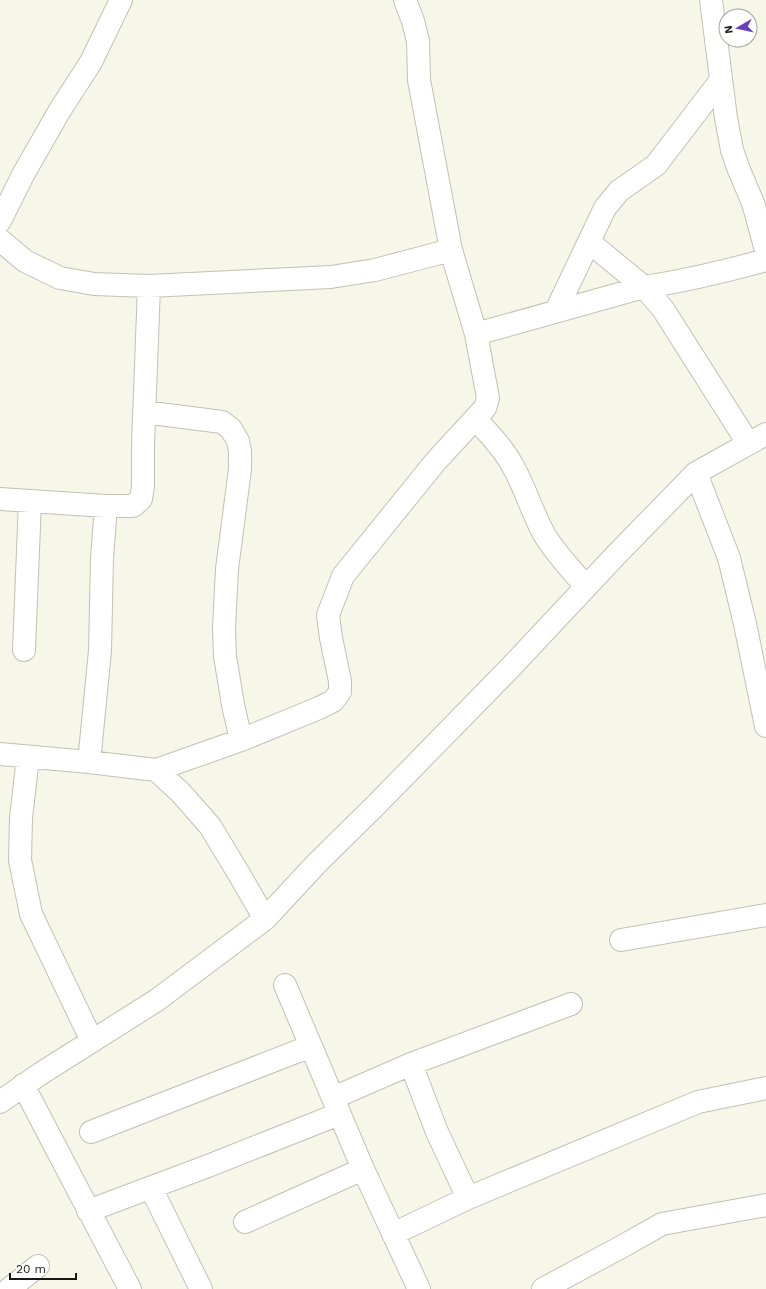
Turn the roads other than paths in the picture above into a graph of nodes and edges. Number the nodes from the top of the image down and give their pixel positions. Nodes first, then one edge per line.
1 (121, 0) edge
2 (405, 0) edge
3 (711, 0) edge
4 (721, 80) junction
5 (0, 220) edge
6 (0, 240) edge
7 (589, 242) junction
8 (451, 250) junction
9 (766, 250) edge
10 (766, 260) edge
11 (149, 286) junction
12 (644, 287) junction
13 (556, 311) junction
14 (476, 334) junction
15 (144, 412) junction
16 (475, 419) junction
17 (761, 437) edge
18 (696, 473) junction
19 (0, 499) edge
20 (30, 501) junction
21 (106, 506) junction
22 (586, 587) junction
23 (24, 650) dead end
24 (766, 726) edge
25 (241, 740) junction
26 (0, 754) edge
27 (28, 757) junction
28 (89, 762) junction
29 (156, 770) junction
30 (766, 915) edge
31 (265, 919) junction
32 (621, 940) dead end
33 (285, 986) dead end
34 (571, 1004) dead end
35 (92, 1041) junction
36 (311, 1046) junction
37 (411, 1064) junction
38 (23, 1086) junction
39 (766, 1088) edge
40 (0, 1102) edge
41 (336, 1106) junction
42 (92, 1132) dead end
43 (363, 1169) junction
44 (151, 1188) junction
45 (468, 1198) junction
46 (766, 1206) edge
47 (88, 1211) junction
48 (244, 1222) dead end
49 (393, 1234) junction
50 (38, 1266) dead end
51 (9, 1289) edge
52 (130, 1289) edge
53 (201, 1289) edge
54 (419, 1289) edge
55 (543, 1289) edge

1 - 5 street
2 - 8 street
3 - 4 street
4 - 7 street
4 - 9 street
6 - 11 street
7 - 12 street
7 - 13 street
8 - 11 street
8 - 14 street
10 - 12 street
11 - 15 street
12 - 13 street
12 - 17 street
13 - 14 street
14 - 16 street
15 - 21 street
15 - 25 street
16 - 22 street
16 - 25 street
17 - 18 street
18 - 22 street
18 - 24 street
19 - 20 street
20 - 21 street
20 - 23 street
21 - 28 street
22 - 31 street
25 - 29 street
26 - 27 street
27 - 28 street
27 - 35 street
28 - 29 street
29 - 31 street
30 - 32 street
31 - 35 street
33 - 36 street
34 - 37 street
35 - 38 street
36 - 41 street
36 - 42 street
37 - 41 street
37 - 45 street
38 - 40 street
38 - 47 street
39 - 45 street
41 - 43 street
41 - 44 street
43 - 48 street
43 - 49 street
44 - 47 street
44 - 53 street
45 - 49 street
46 - 55 street
47 - 52 street
49 - 54 street
50 - 51 street

